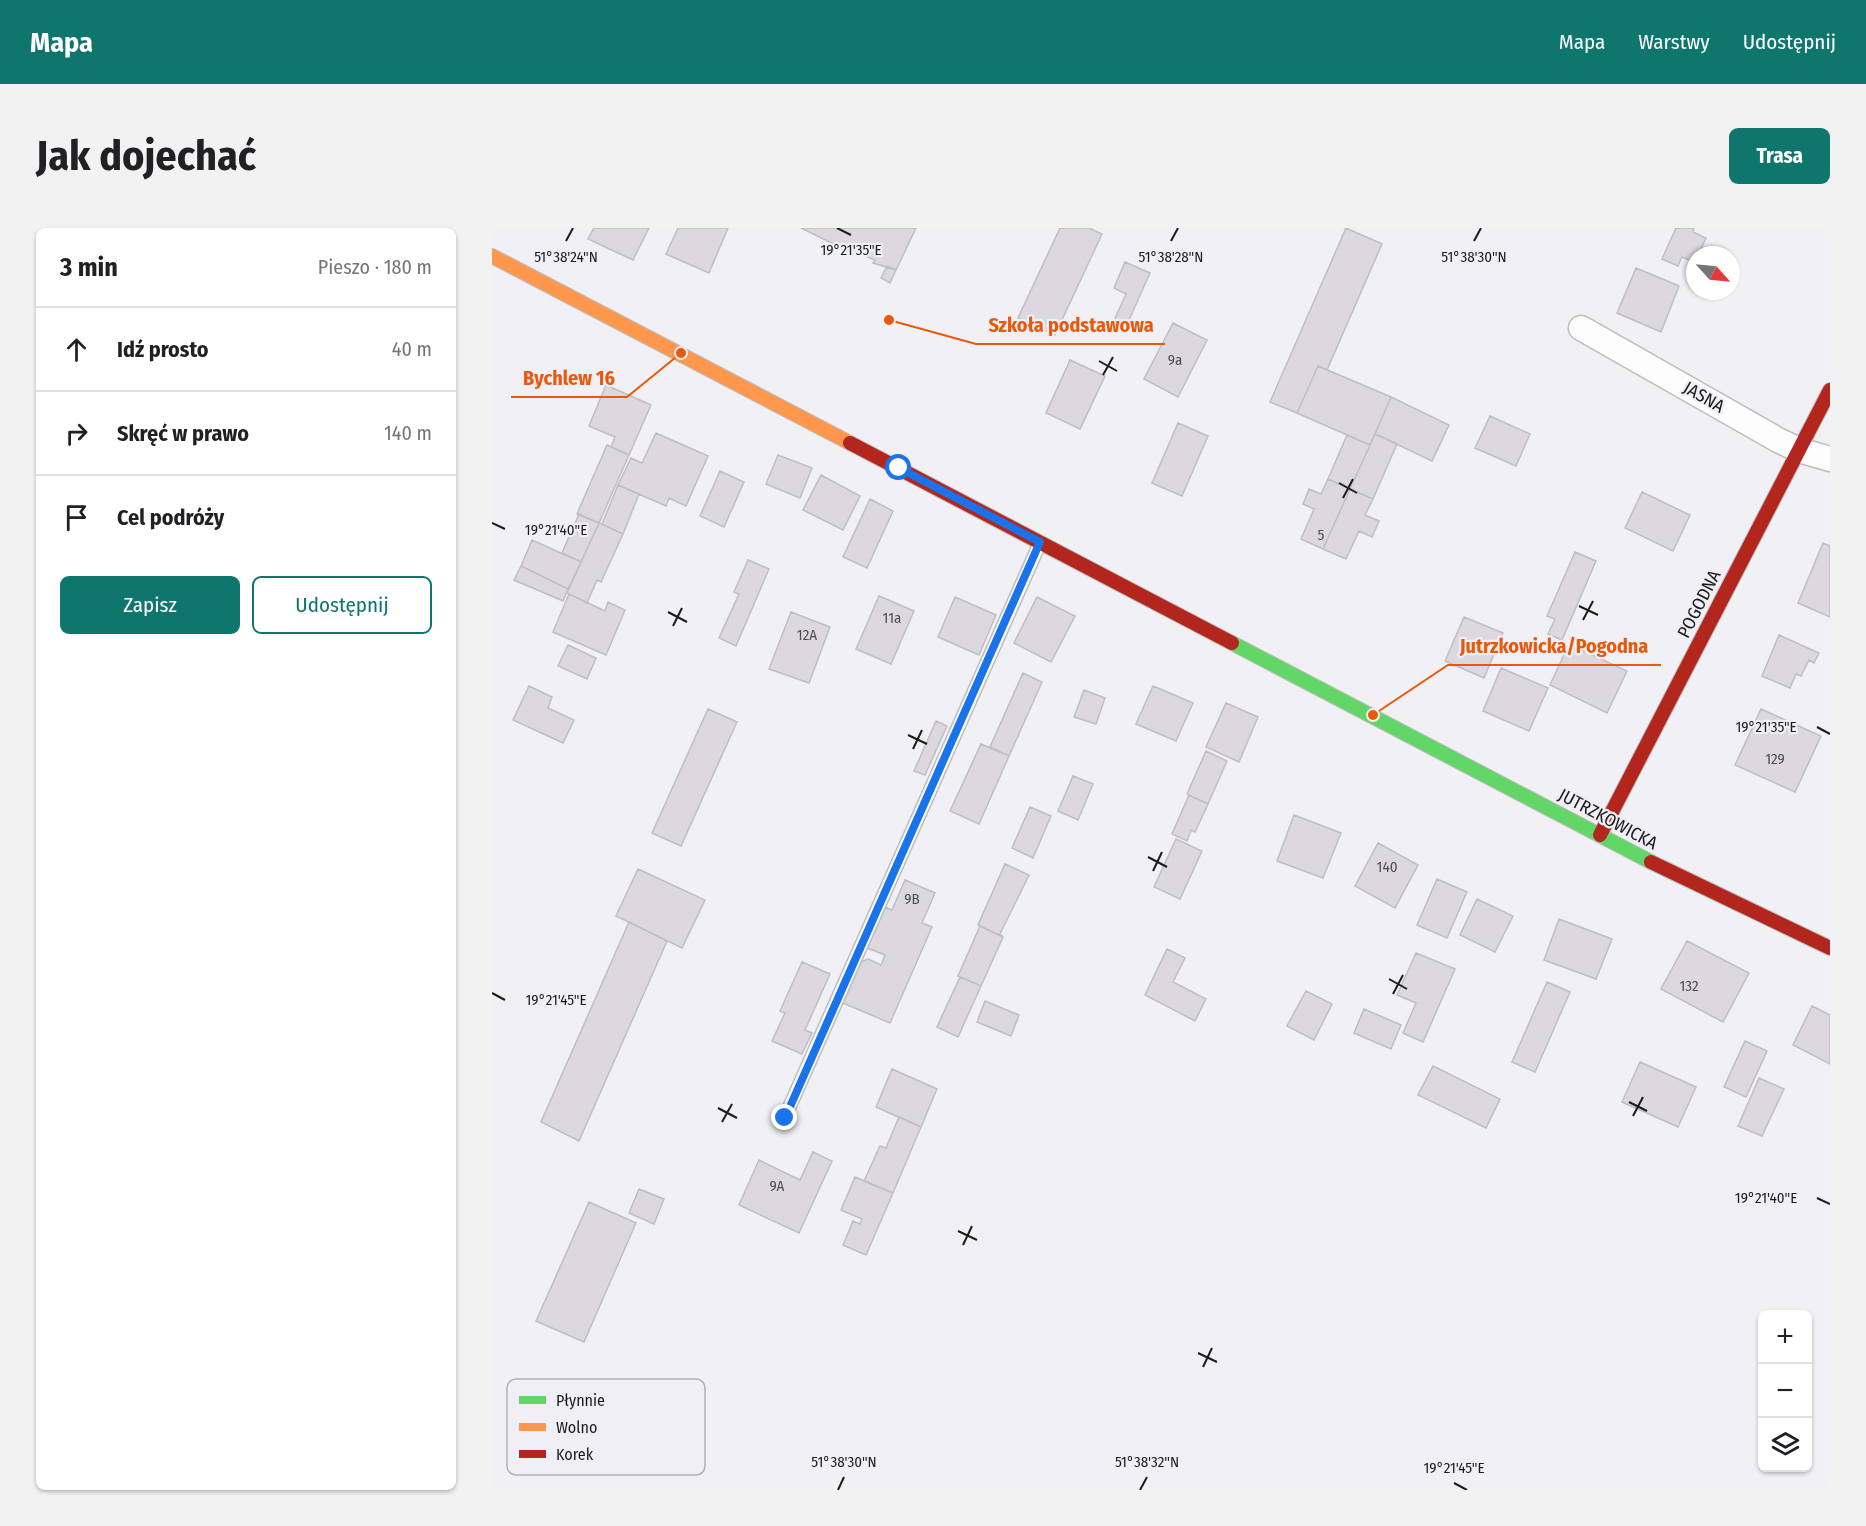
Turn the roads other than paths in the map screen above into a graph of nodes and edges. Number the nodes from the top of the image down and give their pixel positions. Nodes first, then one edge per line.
1 (492, 256) edge
2 (1581, 328) dead end
3 (1830, 390) edge
4 (1799, 450) junction
5 (1830, 459) edge
6 (1040, 542) junction
7 (1600, 835) junction
8 (1830, 948) edge
9 (785, 1118) dead end

1 - 6 main road, JUTRZKOWICKA
2 - 4 street, JASNA
3 - 4 main road, POGODNA
4 - 5 street, JASNA
4 - 7 main road, POGODNA
6 - 7 main road, JUTRZKOWICKA
6 - 9 lane
7 - 8 main road, JUTRZKOWICKA

